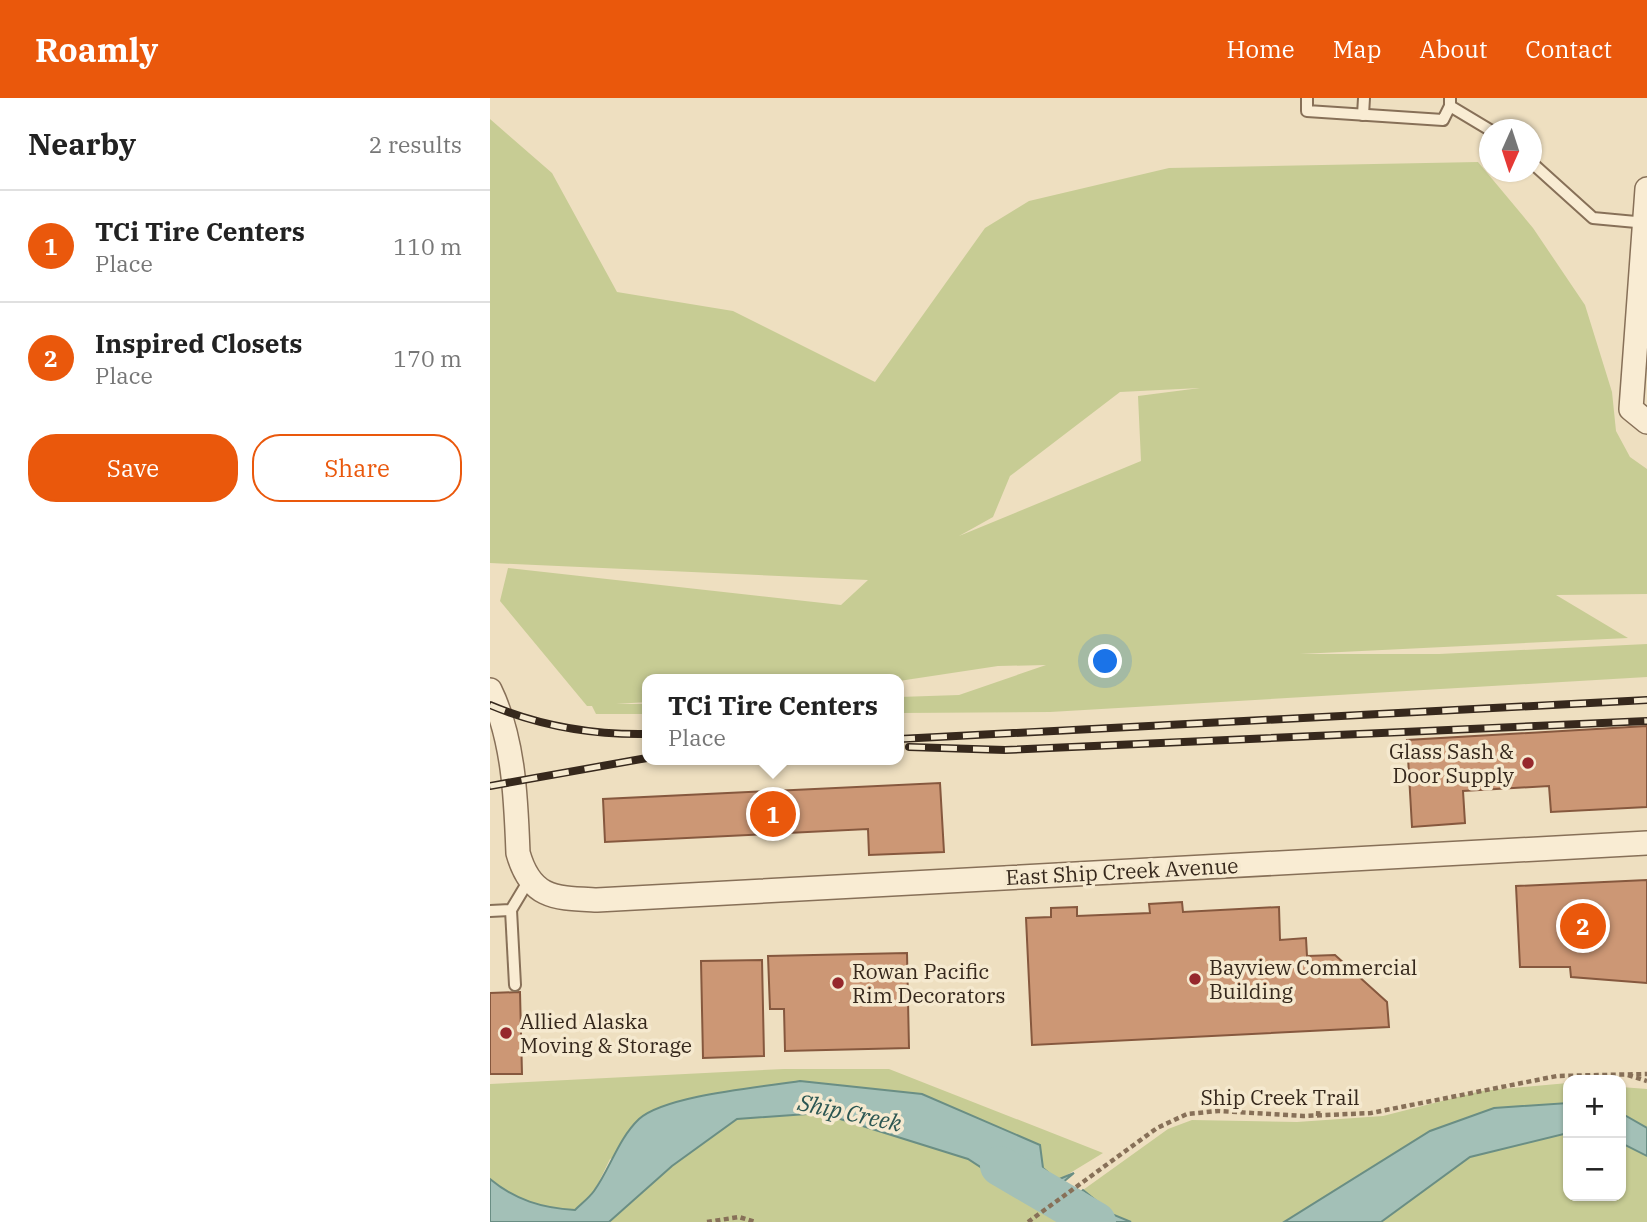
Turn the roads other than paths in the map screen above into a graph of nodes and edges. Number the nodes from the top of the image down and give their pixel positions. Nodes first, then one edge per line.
1 (1307, 98) edge
2 (1364, 98) edge
3 (1450, 102) edge
4 (1363, 115) junction
5 (1479, 123) edge
6 (1542, 173) edge
7 (1647, 189) edge
8 (1646, 223) edge
9 (1639, 416) edge
10 (490, 690) edge
11 (1647, 843) edge
12 (529, 880) junction
13 (511, 910) junction
14 (490, 911) edge
15 (515, 985) dead end

1 - 4 lane
2 - 4 lane
3 - 4 lane
3 - 5 lane
6 - 8 lane
7 - 8 street
8 - 9 street
10 - 12 street
11 - 12 street, East Ship Creek Avenue
12 - 13 lane
13 - 14 lane
13 - 15 lane

